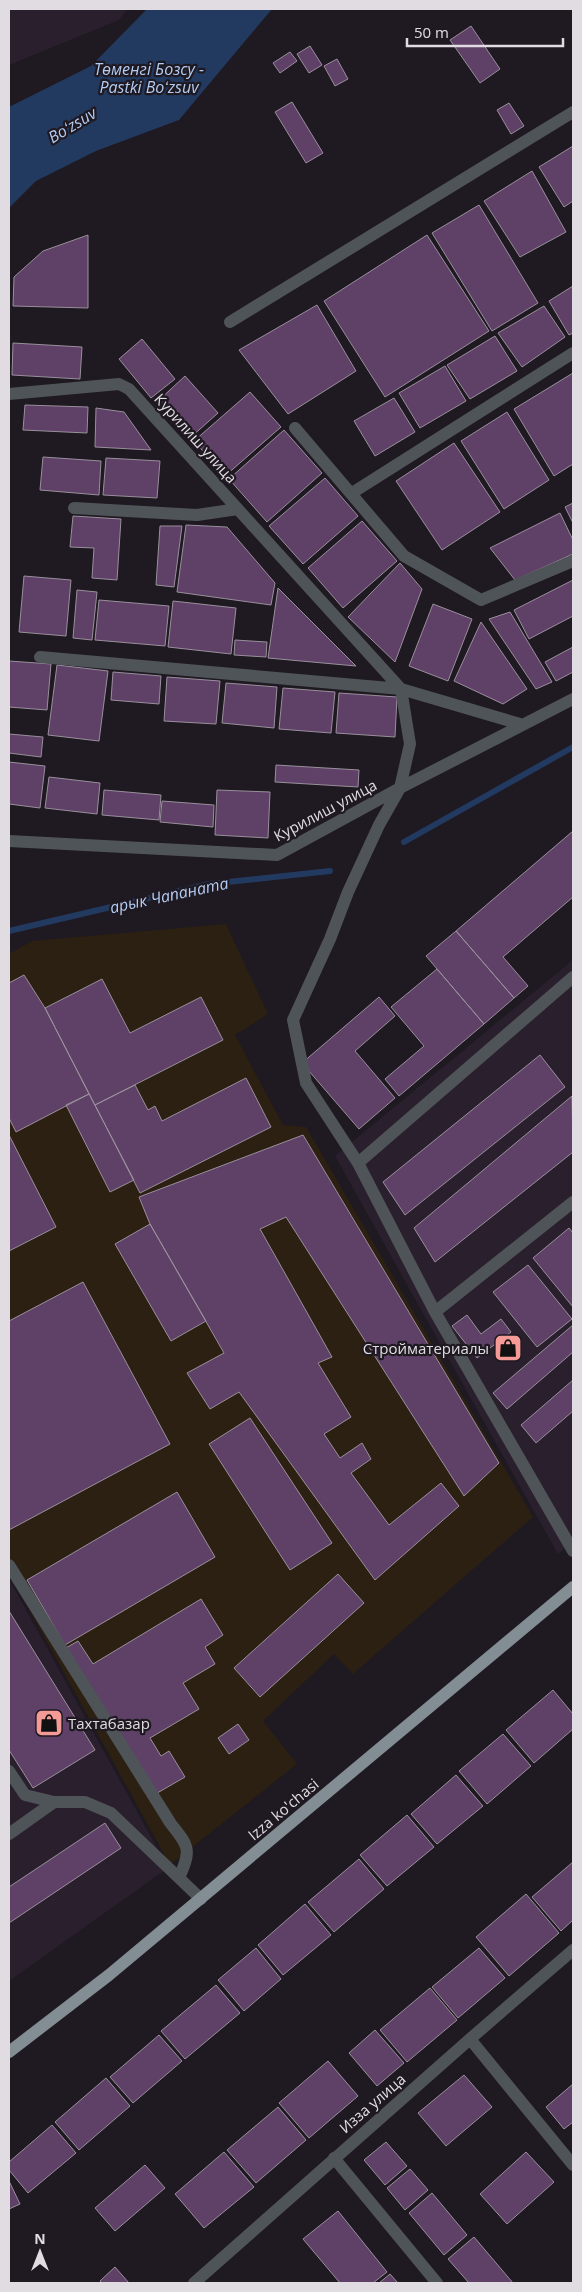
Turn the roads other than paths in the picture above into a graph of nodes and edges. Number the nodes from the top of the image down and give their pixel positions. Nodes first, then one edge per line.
1 (573, 112) edge
2 (230, 322) dead end
3 (573, 353) edge
4 (9, 394) edge
5 (295, 428) dead end
6 (352, 493) junction
7 (74, 508) dead end
8 (238, 509) junction
9 (573, 561) edge
10 (40, 657) dead end
11 (401, 690) junction
12 (573, 699) edge
13 (520, 724) junction
14 (400, 788) junction
15 (9, 841) edge
16 (573, 977) edge
17 (358, 1163) junction
18 (573, 1202) edge
19 (435, 1312) junction
20 (573, 1551) edge
21 (9, 1566) edge
22 (573, 1587) edge
23 (9, 1771) edge
24 (54, 1802) junction
25 (9, 1834) edge
26 (179, 1878) junction
27 (201, 1899) junction
28 (573, 1950) edge
29 (470, 2039) junction
30 (9, 2052) edge
31 (334, 2158) junction
32 (573, 2165) edge
33 (194, 2283) edge
34 (437, 2283) edge

1 - 2 street
3 - 6 street
4 - 8 street, Курилиш улица
5 - 6 street
6 - 9 street
7 - 8 street
8 - 11 street, Курилиш улица
10 - 11 street
11 - 13 street
11 - 14 street
12 - 13 street, Курилиш улица
13 - 14 street, Курилиш улица
14 - 15 street, Курилиш улица
14 - 17 street
16 - 17 street
17 - 19 street
18 - 19 street
19 - 20 street
21 - 26 street
22 - 27 main road, Izza ko'chasi
23 - 24 street
24 - 25 street
24 - 26 street
26 - 27 street
27 - 30 main road, Izza ko'chasi
28 - 29 street, Изза улица
29 - 31 street, Изза улица
29 - 32 street
31 - 33 street, Изза улица
31 - 34 street

